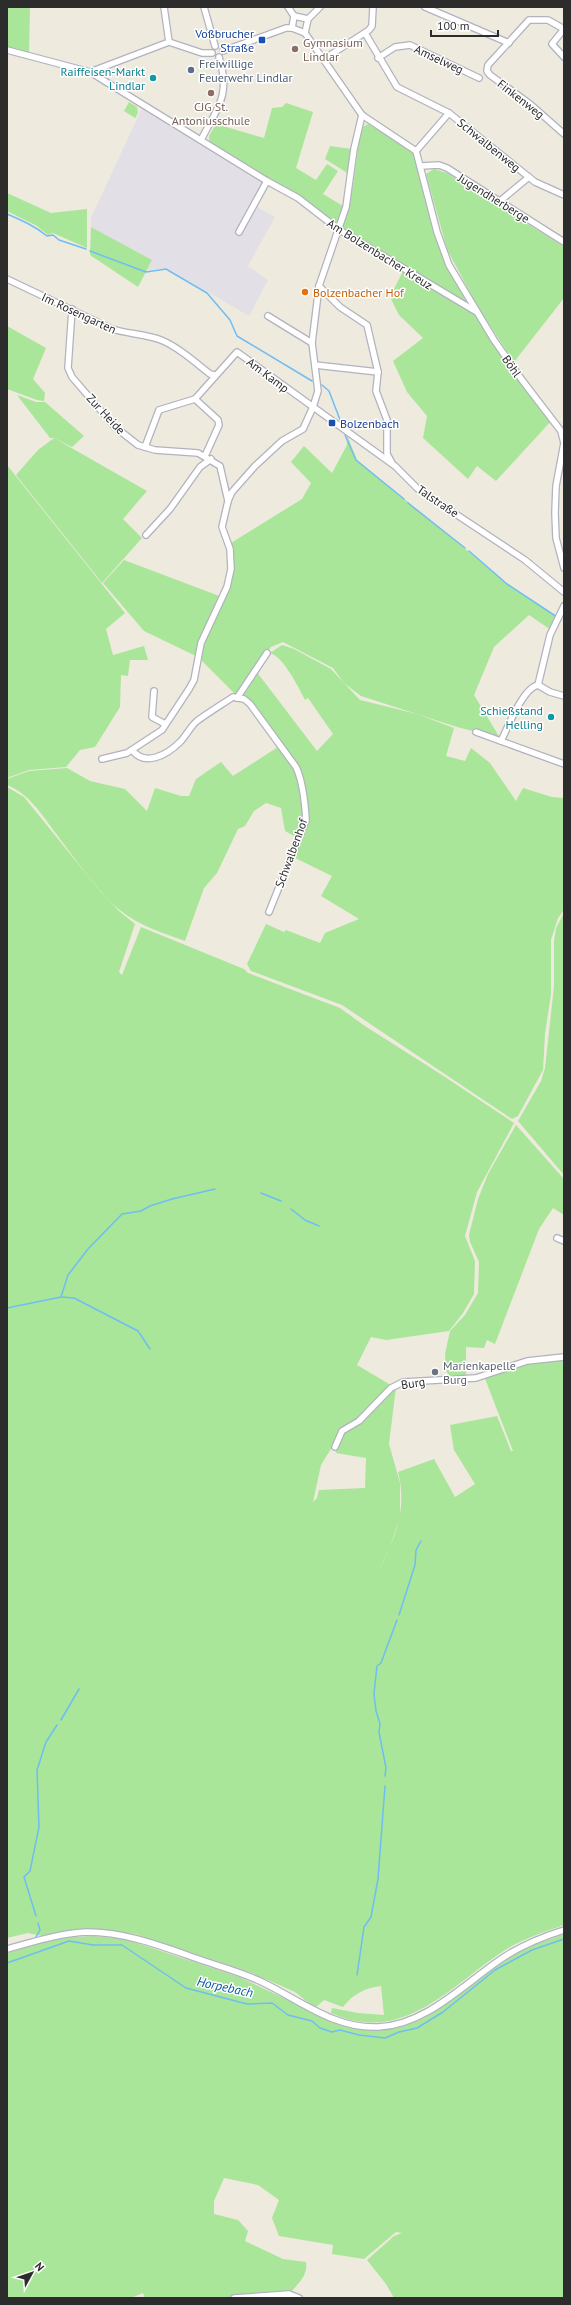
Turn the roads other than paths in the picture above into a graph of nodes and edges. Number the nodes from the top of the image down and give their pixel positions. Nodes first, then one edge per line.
1 (164, 7) edge
2 (204, 7) edge
3 (288, 7) edge
4 (320, 7) edge
5 (374, 7) edge
6 (424, 7) edge
7 (294, 16) junction
8 (308, 20) junction
9 (295, 29) junction
10 (564, 29) edge
11 (305, 33) junction
12 (365, 33) junction
13 (169, 42) junction
14 (509, 43) junction
15 (215, 46) junction
16 (7, 50) edge
17 (223, 51) junction
18 (212, 53) junction
19 (219, 57) junction
20 (564, 57) edge
21 (378, 58) junction
22 (324, 60) junction
23 (90, 72) junction
24 (479, 78) dead end
25 (449, 113) junction
26 (362, 115) junction
27 (564, 134) edge
28 (201, 140) junction
29 (416, 152) junction
30 (421, 166) junction
31 (529, 177) junction
32 (267, 181) junction
33 (564, 195) edge
34 (500, 201) junction
35 (338, 229) junction
36 (239, 232) dead end
37 (564, 242) edge
38 (7, 279) edge
39 (319, 286) junction
40 (72, 309) junction
41 (475, 311) junction
42 (268, 316) dead end
43 (312, 344) junction
44 (315, 366) junction
45 (378, 372) junction
46 (215, 375) junction
47 (194, 399) junction
48 (313, 407) junction
49 (564, 443) edge
50 (145, 447) junction
51 (205, 456) junction
52 (211, 459) junction
53 (395, 466) junction
54 (228, 501) junction
55 (146, 535) dead end
56 (564, 568) edge
57 (564, 592) edge
58 (564, 606) edge
59 (267, 653) dead end
60 (538, 685) junction
61 (154, 691) dead end
62 (564, 696) edge
63 (237, 698) junction
64 (165, 724) junction
65 (476, 732) dead end
66 (501, 740) junction
67 (132, 750) junction
68 (102, 759) dead end
69 (564, 764) edge
70 (269, 912) dead end
71 (557, 1238) dead end
72 (564, 1241) edge
73 (564, 1357) edge
74 (335, 1447) dead end
75 (564, 1930) edge
76 (7, 1949) edge
77 (234, 2298) edge
78 (299, 2298) edge

1 - 13 street
2 - 15 street
3 - 7 street
4 - 8 street
5 - 12 street
6 - 14 street
7 - 8 street
7 - 9 street
8 - 11 street
9 - 11 street
9 - 17 street
10 - 14 street
10 - 20 street
11 - 22 street
12 - 21 street, Schwalbenweg
12 - 22 street
13 - 18 street
13 - 23 street
14 - 27 street, Finkenweg
15 - 17 street
15 - 18 street
16 - 23 street
17 - 19 street
18 - 19 street
19 - 28 street
21 - 24 street, Amselweg
21 - 25 street, Schwalbenweg
22 - 26 street
23 - 28 street, Am Bolzenbacher Kreuz
25 - 29 street, Schwalbenweg
25 - 31 street, Schwalbenweg
26 - 29 street
26 - 35 street
28 - 32 street, Am Bolzenbacher Kreuz
29 - 30 street, Böhl
30 - 34 street, Jugendherberge
30 - 41 street, Böhl
31 - 33 street, Schwalbenweg
31 - 34 street, Schwalbenweg
32 - 35 street, Am Bolzenbacher Kreuz
32 - 36 street
34 - 37 street, Jugendherberge
35 - 39 street
35 - 41 street, Am Bolzenbacher Kreuz
38 - 40 street, Im Rosengarten
39 - 43 street
39 - 45 street
40 - 46 street, Im Rosengarten
40 - 50 street, Zur Heide
41 - 49 street, Böhl
42 - 43 street
43 - 44 street
44 - 45 street
44 - 48 street
45 - 53 street
46 - 47 street, Am Kamp
46 - 48 street, Am Kamp
47 - 50 street
47 - 51 street
48 - 53 street, Talstraße
48 - 54 street
49 - 56 street, Böhl
50 - 51 street, Zur Heide
51 - 52 street, Zur Heide
52 - 54 street, Zur Heide
52 - 55 street
53 - 57 street, Talstraße
54 - 64 street
58 - 60 street
59 - 63 street
60 - 62 street
60 - 66 street
61 - 64 street
63 - 67 street
63 - 70 street, Schwalbenhof
64 - 67 street
65 - 66 street
66 - 69 street
67 - 68 street
71 - 72 street
73 - 74 street, Burg
75 - 76 street
77 - 78 street

